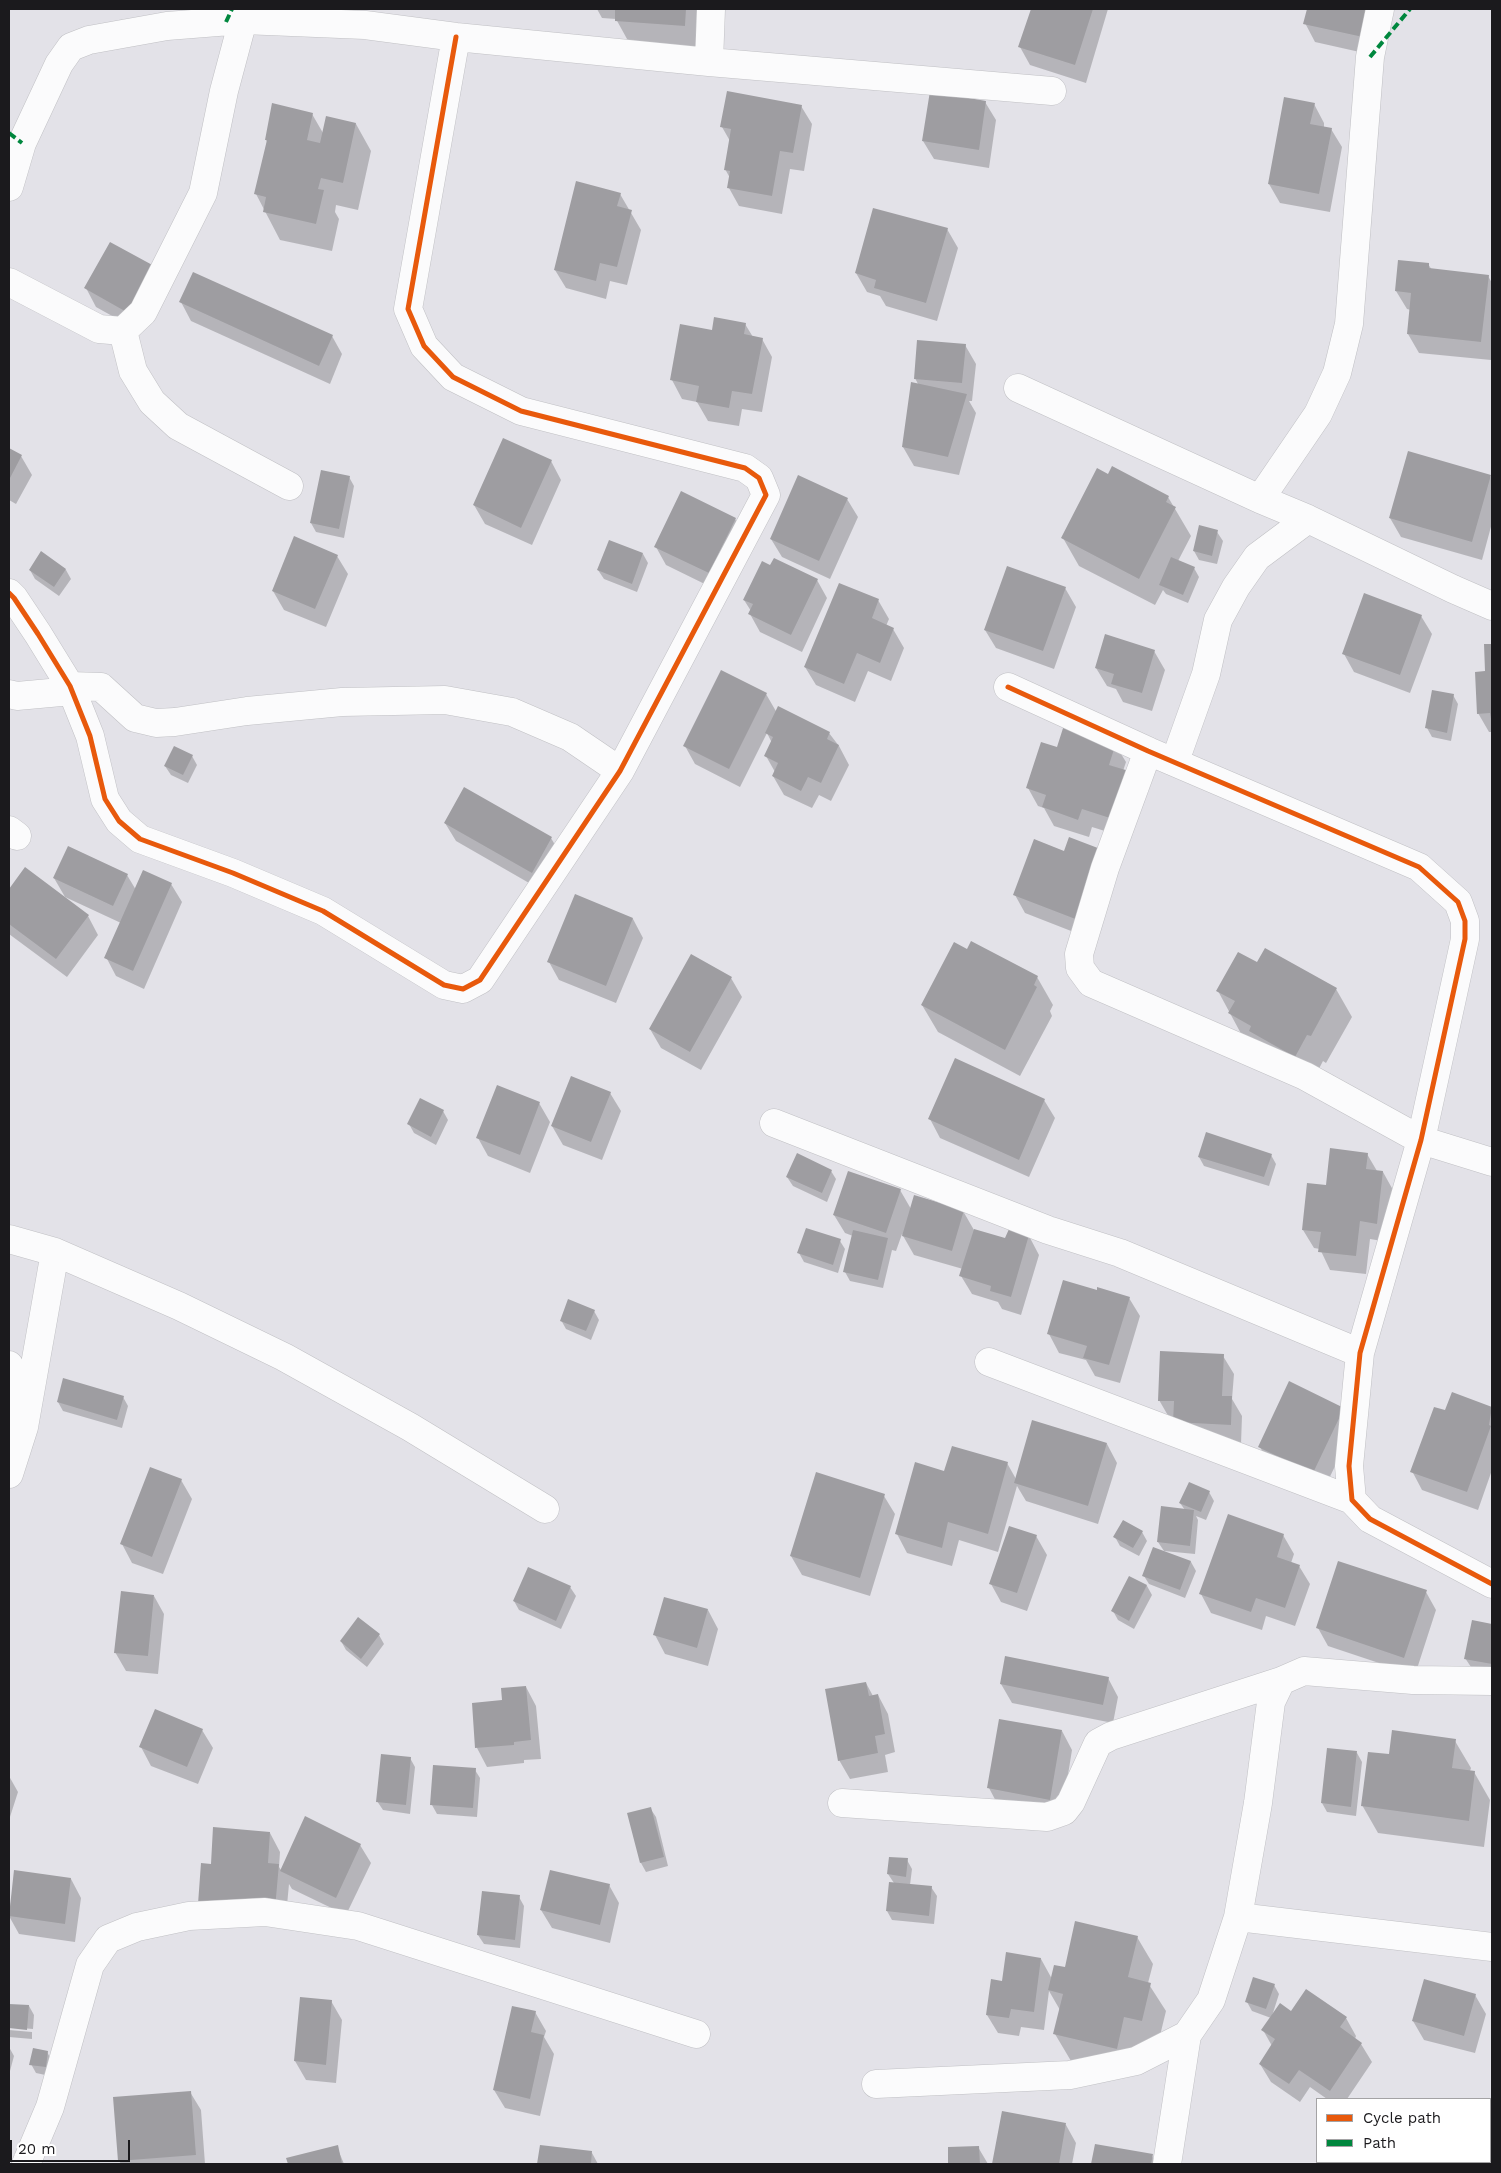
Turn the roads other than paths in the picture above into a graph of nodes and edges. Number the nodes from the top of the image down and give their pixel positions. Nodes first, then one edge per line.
1 (711, 9) edge
2 (1380, 9) edge
3 (260, 17) edge
4 (367, 17) edge
5 (456, 37) junction
6 (709, 62) junction
7 (1052, 91) dead end
8 (9, 188) edge
9 (9, 282) edge
10 (123, 331) junction
11 (1018, 388) dead end
12 (289, 486) dead end
13 (1260, 499) junction
14 (1308, 519) junction
15 (9, 593) edge
16 (1492, 606) edge
17 (1008, 688) dead end
18 (71, 689) junction
19 (9, 694) edge
20 (1148, 751) junction
21 (1175, 761) junction
22 (620, 771) junction
23 (774, 1123) dead end
24 (1421, 1140) junction
25 (1492, 1162) edge
26 (9, 1240) edge
27 (55, 1252) junction
28 (1360, 1353) junction
29 (989, 1362) dead end
30 (9, 1365) edge
31 (24, 1427) junction
32 (9, 1474) edge
33 (1352, 1500) junction
34 (545, 1509) dead end
35 (1492, 1584) edge
36 (1281, 1681) junction
37 (1492, 1681) edge
38 (842, 1803) dead end
39 (1238, 1917) junction
40 (1492, 1948) edge
41 (696, 2034) dead end
42 (1187, 2035) junction
43 (876, 2084) dead end
44 (26, 2164) edge
45 (1167, 2164) edge

1 - 6 street
2 - 13 street
3 - 4 street
3 - 8 street
3 - 10 street
4 - 5 street
5 - 6 street
5 - 22 street
6 - 7 street
9 - 10 street
10 - 12 street
11 - 13 street
13 - 14 street
14 - 16 street
14 - 21 street
15 - 18 street
17 - 20 street
18 - 19 street
18 - 22 street
18 - 22 street
20 - 21 street
20 - 24 street
21 - 24 street
23 - 28 street
24 - 25 street
24 - 28 street
26 - 27 street
27 - 31 street
27 - 34 street
28 - 33 street
29 - 33 street
30 - 31 street
31 - 32 street
33 - 35 street
36 - 37 street
36 - 38 street
36 - 39 street
39 - 40 street
39 - 42 street
41 - 44 street
42 - 43 street
42 - 45 street

